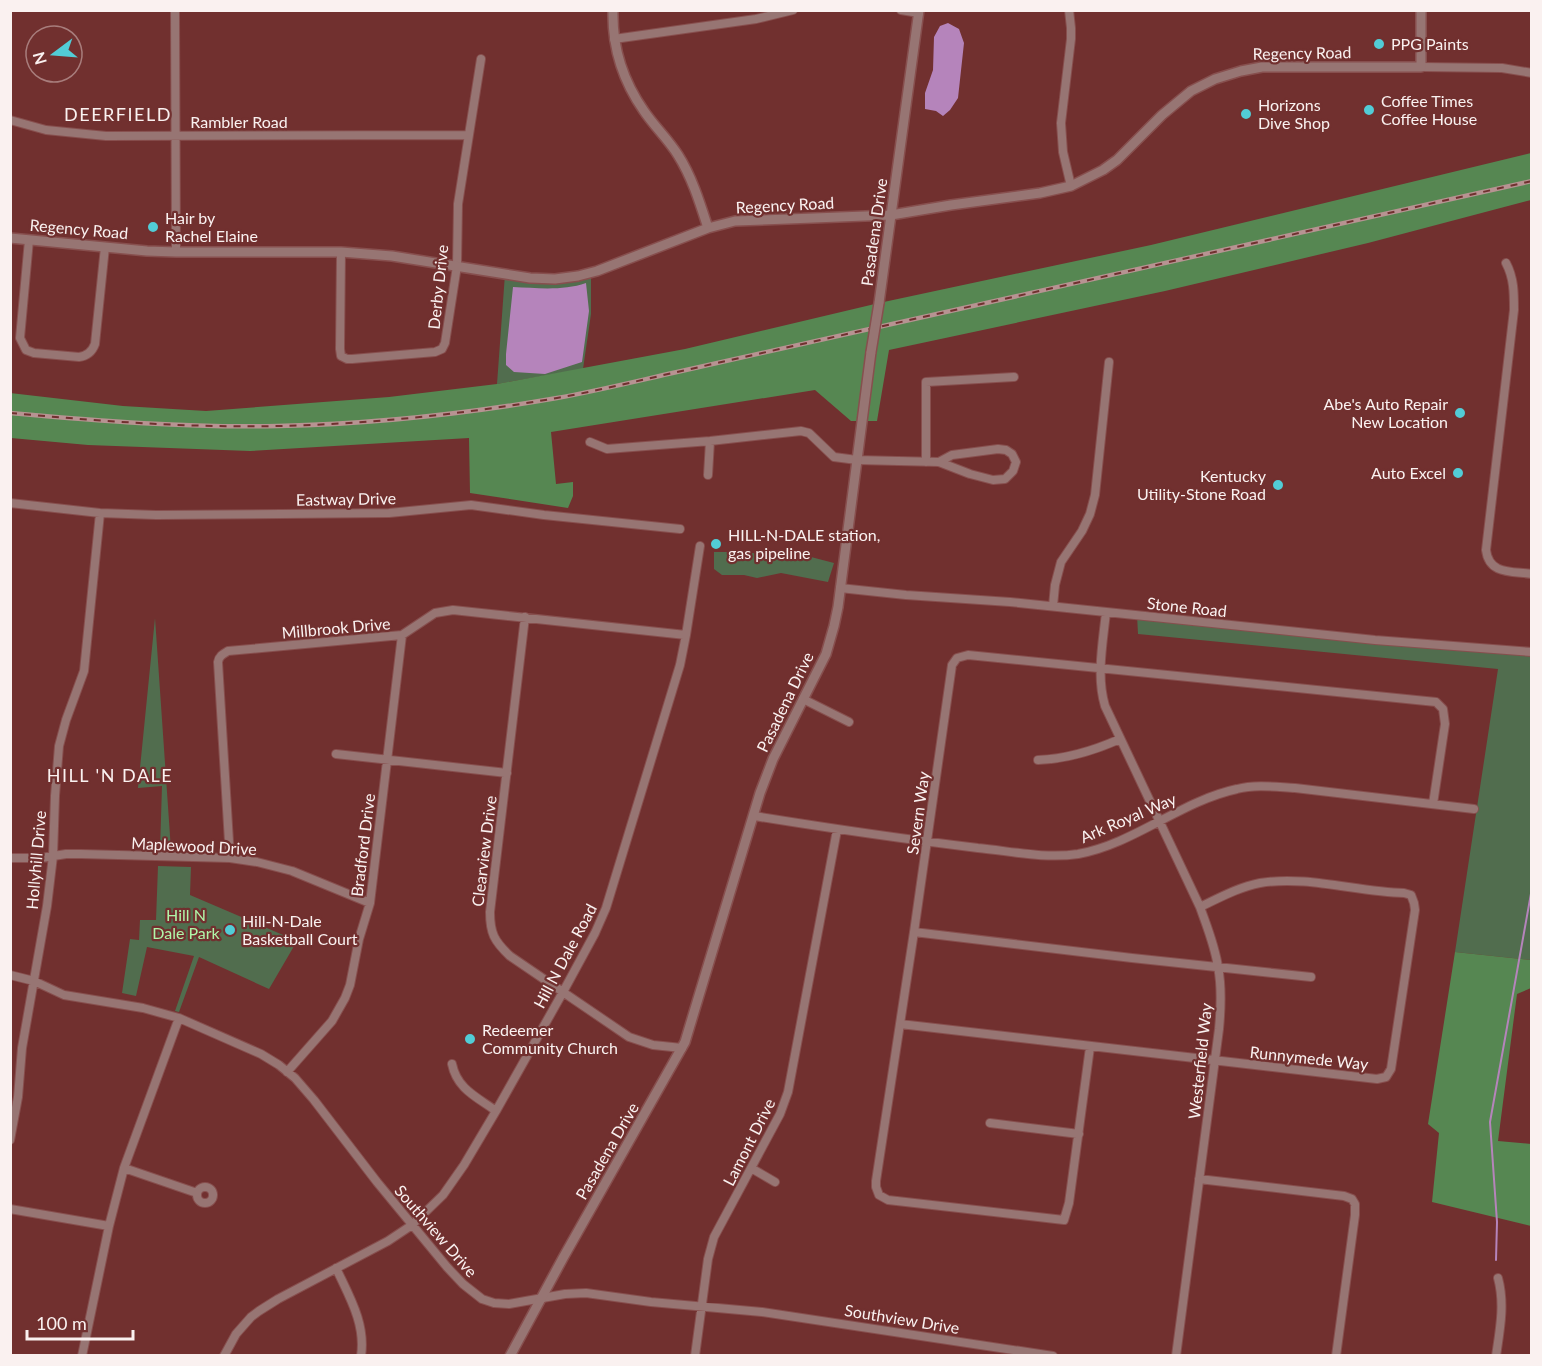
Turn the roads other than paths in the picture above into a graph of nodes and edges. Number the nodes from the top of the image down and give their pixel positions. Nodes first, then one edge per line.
1 (175, 10) edge
2 (613, 10) edge
3 (793, 10) edge
4 (902, 10) edge
5 (1069, 10) edge
6 (1421, 10) edge
7 (919, 12) edge
8 (614, 39) junction
9 (481, 59) dead end
10 (1421, 67) junction
11 (1532, 73) edge
12 (10, 120) edge
13 (469, 135) junction
14 (176, 136) junction
15 (1071, 186) junction
16 (891, 215) junction
17 (708, 228) junction
18 (10, 238) edge
19 (29, 240) junction
20 (105, 247) junction
21 (176, 252) junction
22 (342, 252) junction
23 (1506, 263) dead end
24 (457, 266) junction
25 (1109, 362) dead end
26 (1014, 377) dead end
27 (710, 441) junction
28 (590, 442) dead end
29 (857, 460) junction
30 (926, 462) junction
31 (939, 462) junction
32 (708, 475) dead end
33 (10, 503) edge
34 (100, 513) junction
35 (680, 529) dead end
36 (700, 546) dead end
37 (1532, 574) edge
38 (840, 588) junction
39 (1053, 606) junction
40 (1106, 612) junction
41 (525, 617) junction
42 (402, 635) junction
43 (686, 635) junction
44 (1532, 652) edge
45 (1101, 669) junction
46 (803, 699) junction
47 (849, 722) dead end
48 (1120, 739) junction
49 (336, 754) dead end
50 (386, 760) junction
51 (1038, 760) dead end
52 (507, 773) junction
53 (1433, 804) junction
54 (1474, 809) dead end
55 (754, 816) junction
56 (1159, 821) junction
57 (837, 830) junction
58 (927, 842) junction
59 (53, 856) junction
60 (10, 858) edge
61 (231, 858) junction
62 (370, 903) junction
63 (1200, 907) junction
64 (914, 932) junction
65 (1218, 966) junction
66 (10, 975) edge
67 (1311, 976) dead end
68 (34, 981) junction
69 (563, 992) junction
70 (179, 1018) junction
71 (900, 1024) junction
72 (1090, 1047) junction
73 (682, 1048) junction
74 (1215, 1061) junction
75 (452, 1064) dead end
76 (287, 1072) junction
77 (496, 1111) junction
78 (990, 1123) dead end
79 (1079, 1134) junction
80 (10, 1140) edge
81 (124, 1168) junction
82 (751, 1168) junction
83 (1199, 1179) junction
84 (775, 1182) dead end
85 (197, 1193) dead end
86 (10, 1209) edge
87 (412, 1225) junction
88 (109, 1226) junction
89 (336, 1268) junction
90 (1498, 1278) dead end
91 (542, 1298) junction
92 (702, 1305) junction
93 (82, 1356) edge
94 (224, 1356) edge
95 (361, 1356) edge
96 (510, 1356) edge
97 (695, 1356) edge
98 (1053, 1356) edge
99 (1176, 1356) edge
100 (1336, 1356) edge
101 (1496, 1356) edge

1 - 14 street
2 - 8 street
3 - 8 street
4 - 7 street
5 - 15 street
6 - 10 street
7 - 16 street, Pasadena Drive
8 - 17 street
9 - 13 street, Derby Drive
10 - 11 street, Regency Road
10 - 15 street, Regency Road
12 - 14 street, Rambler Road
13 - 14 street, Rambler Road
13 - 24 street, Derby Drive
14 - 21 street
15 - 16 street, Regency Road
16 - 17 street, Regency Road
16 - 29 street, Pasadena Drive, bridge
17 - 24 street, Regency Road
18 - 19 street, Regency Road
19 - 20 street, Regency Road
19 - 20 street
20 - 21 street, Regency Road
21 - 22 street, Regency Road
22 - 24 street, Regency Road
22 - 24 street, Derby Drive
23 - 37 street
25 - 39 street
26 - 30 street
27 - 28 street
27 - 29 street
27 - 32 street
29 - 30 street
29 - 38 street, Pasadena Drive
30 - 31 street
31 - 31 street
33 - 34 street, Eastway Drive
34 - 35 street, Eastway Drive
34 - 59 street, Hollyhill Drive
36 - 43 street, Hill N Dale Road
38 - 39 street, Stone Road
38 - 46 street, Pasadena Drive
39 - 40 street, Stone Road
40 - 44 street, Stone Road
40 - 45 street, Westerfield Way
41 - 42 street, Millbrook Drive
41 - 43 street, Millbrook Drive
41 - 52 street, Clearview Drive
42 - 50 street, Bradford Drive
42 - 61 street, Millbrook Drive
43 - 69 street, Hill N Dale Road
45 - 48 street, Westerfield Way
45 - 53 street, Severn Way
45 - 58 street, Severn Way
46 - 47 street
46 - 55 street, Pasadena Drive
48 - 51 street
48 - 56 street, Westerfield Way
49 - 50 street
50 - 52 street
50 - 62 street, Bradford Drive
52 - 69 street, Clearview Drive
53 - 54 street, Ark Royal Way
53 - 56 street, Ark Royal Way
55 - 57 street, Ark Royal Way
55 - 73 street, Pasadena Drive
56 - 58 street, Ark Royal Way
56 - 63 street, Westerfield Way
57 - 58 street, Ark Royal Way
57 - 82 street, Lamont Drive
58 - 64 street, Severn Way
59 - 60 street, Maplewood Drive
59 - 61 street, Maplewood Drive
59 - 68 street, Hollyhill Drive
61 - 62 street, Maplewood Drive
62 - 76 street, Bradford Drive
63 - 65 street, Westerfield Way
63 - 74 street, Runnymede Way
64 - 65 street
64 - 71 street, Severn Way
65 - 67 street
65 - 74 street, Westerfield Way
66 - 68 street, Southview Drive
68 - 70 street, Southview Drive
68 - 80 street, Hollyhill Drive
69 - 73 street, Clearview Drive
69 - 77 street, Hill N Dale Road
70 - 76 street, Southview Drive
70 - 81 street
71 - 72 street, Runnymede Way
71 - 79 street, Severn Way
72 - 74 street, Runnymede Way
72 - 79 street, Severn Way
73 - 91 street, Pasadena Drive
74 - 83 street, Westerfield Way
75 - 77 street
76 - 87 street, Southview Drive
77 - 87 street, Hill N Dale Road
78 - 79 street
81 - 85 street
81 - 88 street
82 - 84 street
82 - 92 street, Lamont Drive
83 - 99 street, Westerfield Way
83 - 100 street
86 - 88 street
87 - 89 street, Hill N Dale Road
87 - 91 street, Southview Drive
88 - 93 street
89 - 94 street, Hill N Dale Road
89 - 95 street
90 - 101 street
91 - 92 street, Southview Drive
91 - 96 street, Pasadena Drive
92 - 97 street, Lamont Drive
92 - 98 street, Southview Drive

